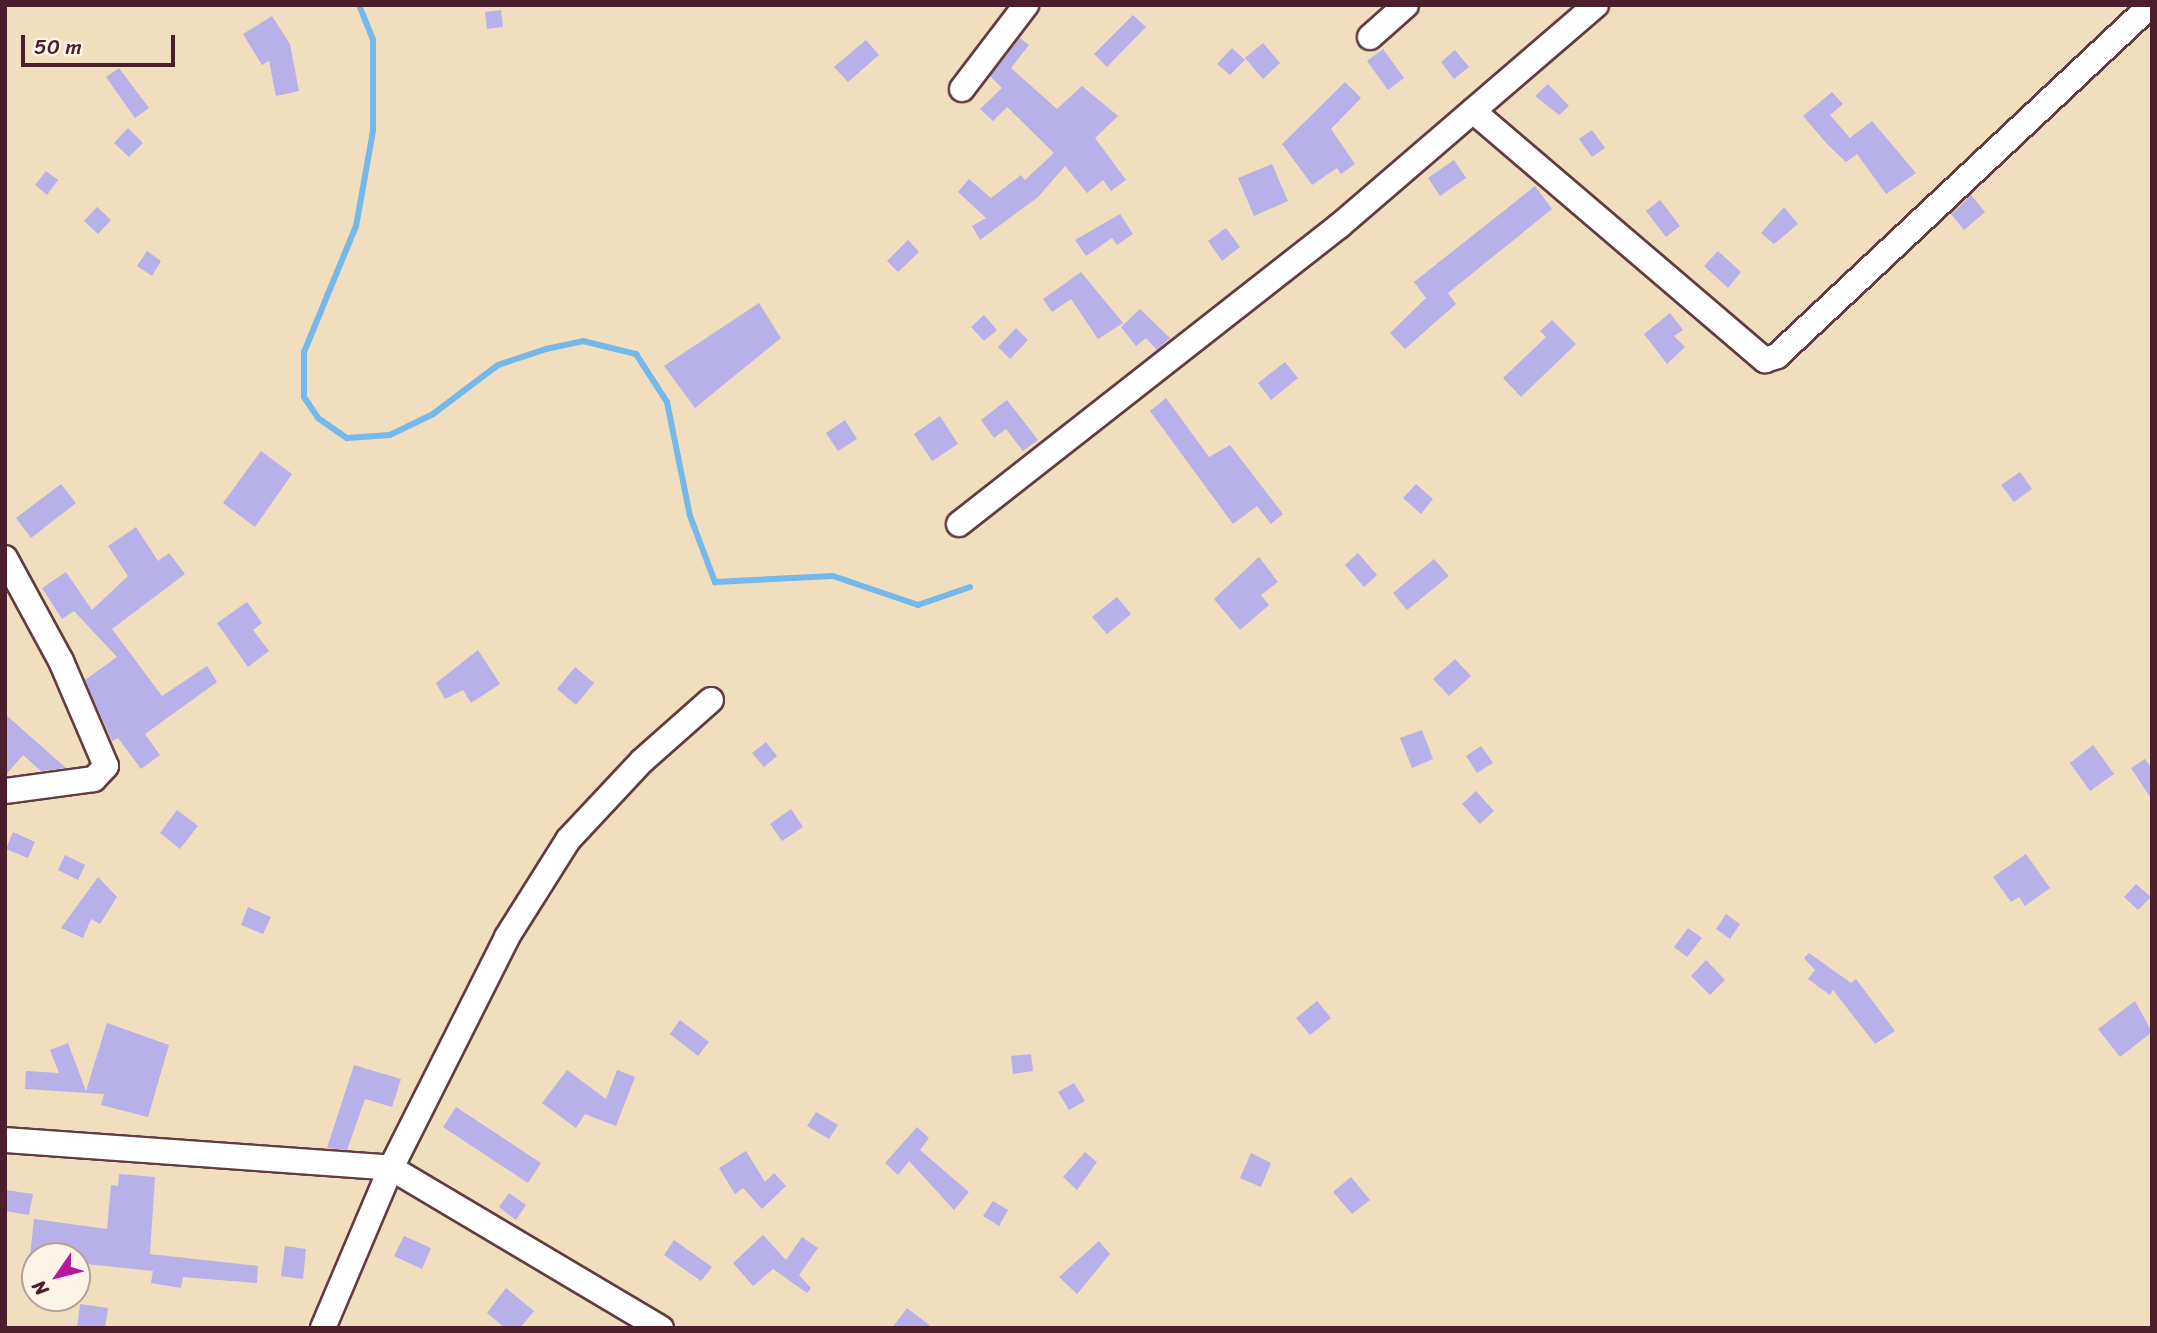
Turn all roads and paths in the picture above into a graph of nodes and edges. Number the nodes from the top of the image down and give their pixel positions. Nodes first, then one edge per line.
1 (1026, 5) edge
2 (1406, 5) edge
3 (1596, 5) edge
4 (2151, 5) edge
5 (1370, 37) dead end
6 (962, 89) dead end
7 (1473, 111) junction
8 (959, 524) dead end
9 (5, 558) edge
10 (711, 700) dead end
11 (5, 791) edge
12 (5, 1140) edge
13 (391, 1168) junction
14 (323, 1328) edge
15 (661, 1328) edge

1 - 6 street
2 - 5 street
3 - 7 street
4 - 7 street
7 - 8 street
9 - 11 street
10 - 13 street
12 - 13 street
13 - 14 street
13 - 15 street

